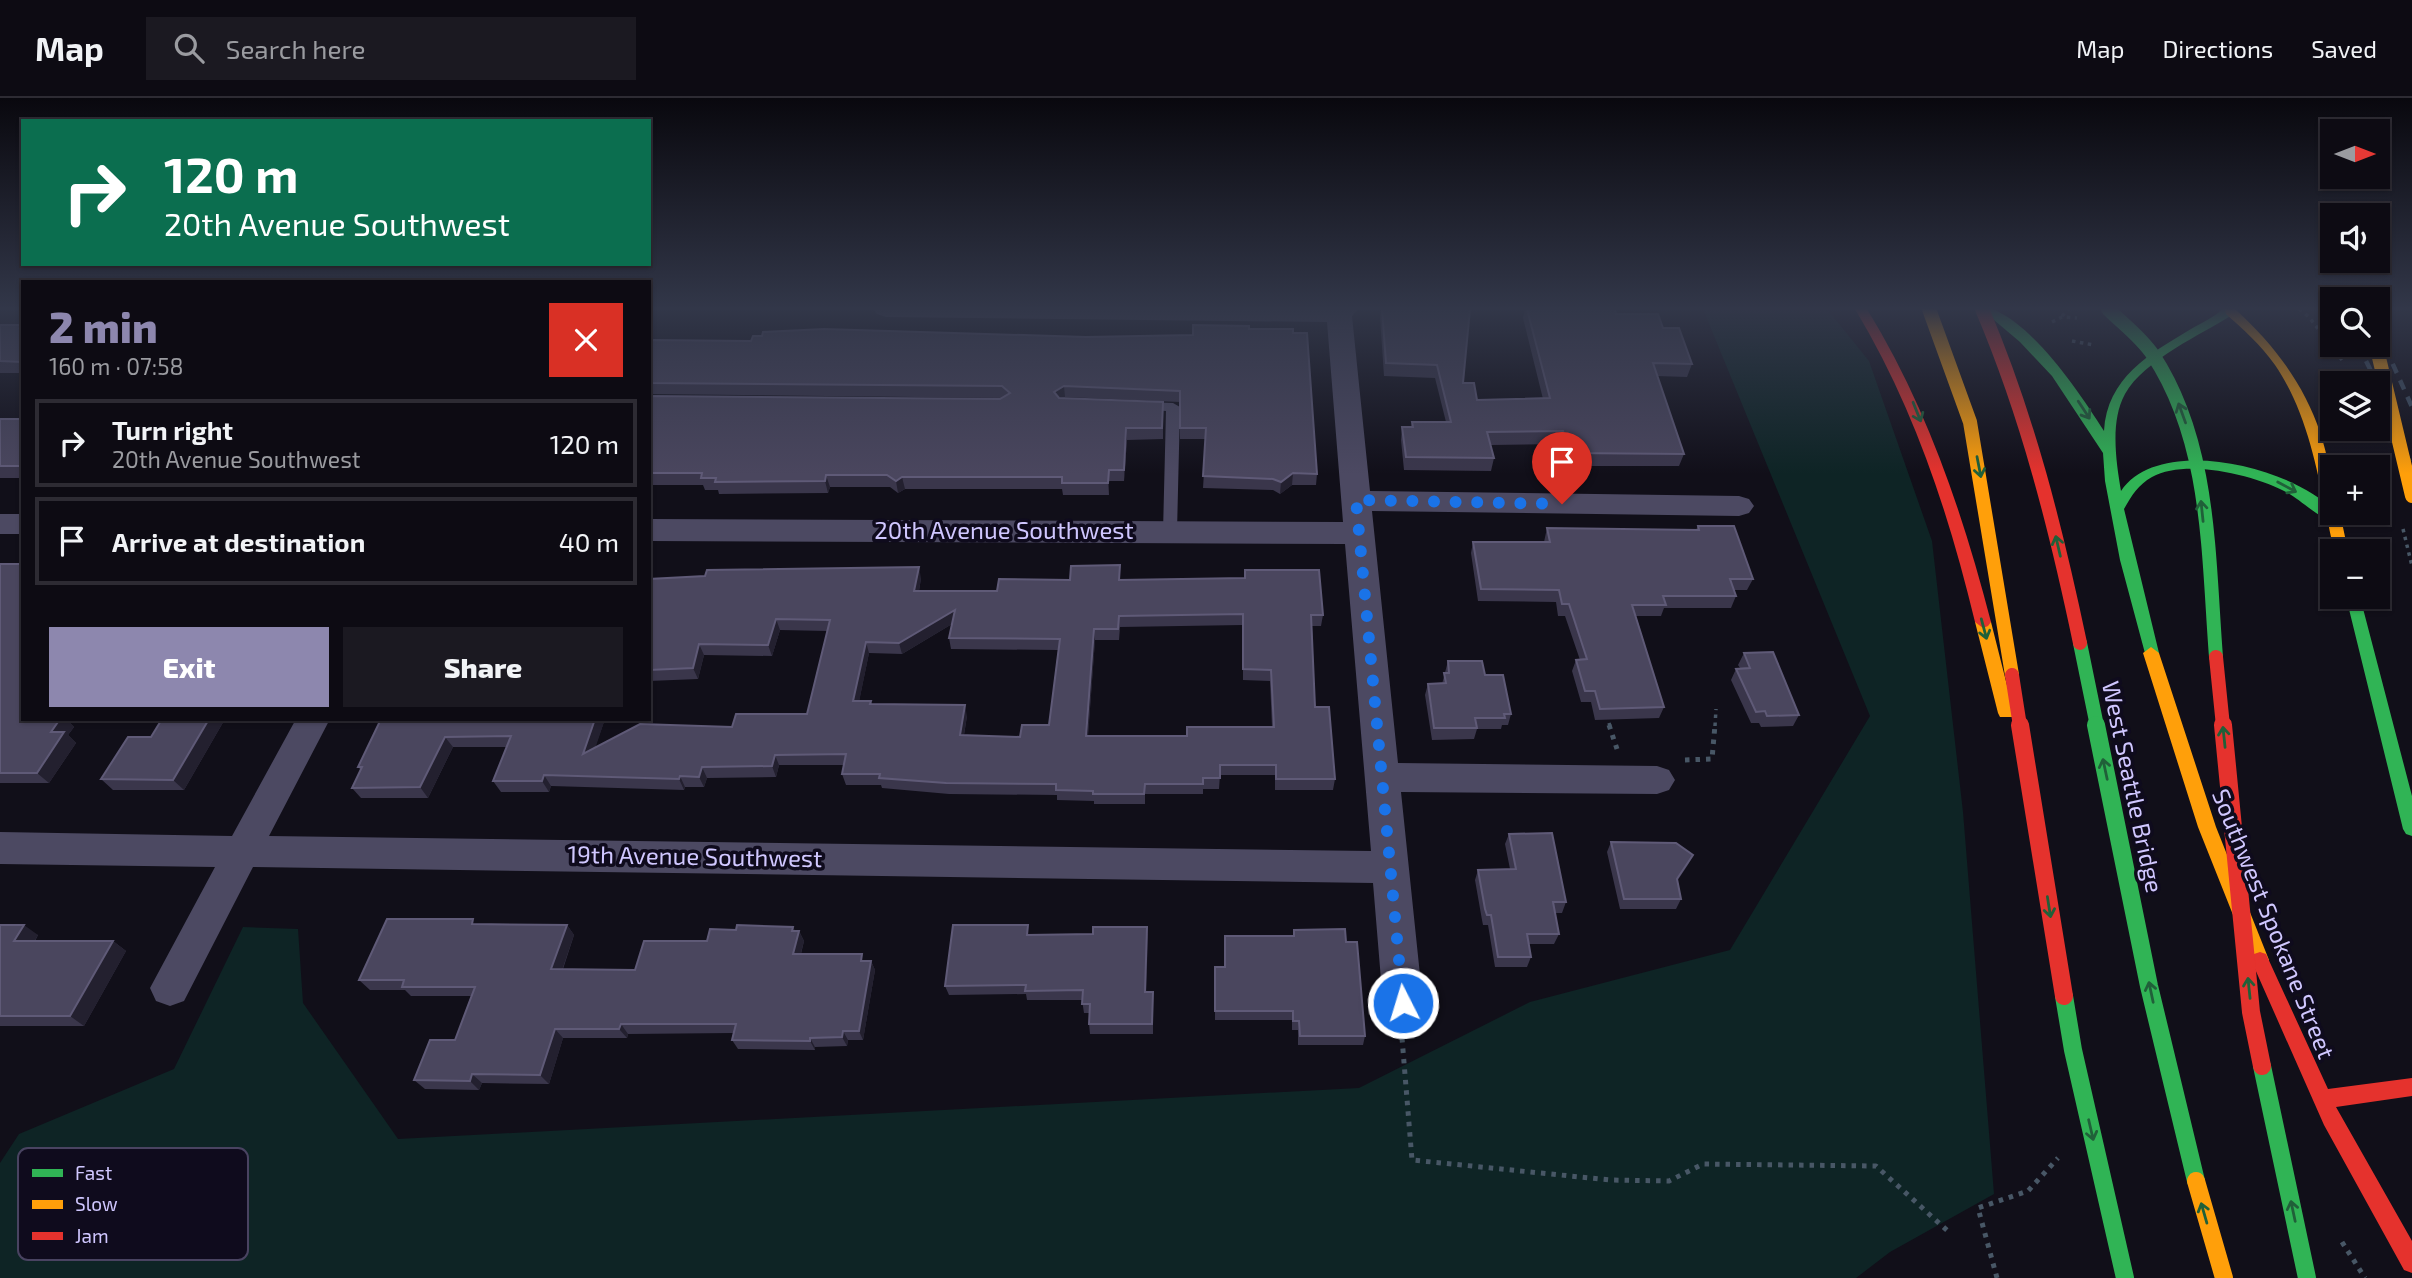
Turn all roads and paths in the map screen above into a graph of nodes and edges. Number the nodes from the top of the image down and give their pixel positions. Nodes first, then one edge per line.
1 (1346, 364) edge
2 (1895, 364) edge
3 (1949, 364) edge
4 (2004, 364) edge
5 (2053, 364) edge
6 (2151, 364) edge
7 (2157, 364) edge
8 (2280, 364) edge
9 (2381, 364) edge
10 (1133, 406) edge
11 (2109, 451) junction
12 (2320, 468) edge
13 (2412, 496) edge
14 (1356, 500) junction
15 (1739, 506) dead end
16 (2320, 507) edge
17 (2117, 508) junction
18 (0, 524) edge
19 (21, 524) edge
20 (651, 530) edge
21 (1170, 532) junction
22 (1359, 533) junction
23 (2356, 609) edge
24 (1716, 709) dead end
25 (312, 721) edge
26 (1609, 723) edge
27 (1619, 761) dead end
28 (1670, 770) joint
29 (1382, 777) junction
30 (2412, 829) edge
31 (2038, 839) junction
32 (0, 848) edge
33 (242, 851) junction
34 (1390, 867) junction
35 (170, 988) dead end
36 (1402, 1018) joint
37 (2412, 1087) edge
38 (2322, 1099) junction
39 (1978, 1208) dead end
40 (1950, 1233) dead end
41 (2412, 1262) edge
42 (1997, 1278) edge
43 (2125, 1278) edge
44 (2224, 1278) edge
45 (2308, 1278) edge

1 - 14 street
2 -> 31 main road, bridge
3 -> 31 main road, bridge
44 -> 4 main road, West Seattle Bridge, bridge
5 -> 11 main road
6 - 11 main road, Southwest Spokane Street
45 -> 7 main road, bridge
8 - 12 main road
9 - 13 main road, bridge
10 - 21 lane
11 - 17 main road, Southwest Spokane Street
14 - 15 street
14 - 22 street
17 -> 16 main road
17 - 38 main road, Southwest Spokane Street
18 - 19 street
20 - 21 street, 20th Avenue Southwest
21 - 22 street, 20th Avenue Southwest
22 - 29 street
23 - 30 main road
24 - 28 path
25 - 33 street
26 - 27 path
28 - 29 street
29 - 34 street
31 -> 43 main road, bridge
32 - 33 street, 19th Avenue Southwest
33 - 34 street, 19th Avenue Southwest
33 - 35 street
34 - 36 street
36 - 40 path
37 - 38 main road
38 - 41 main road, Southwest Spokane Street
39 - 42 path

